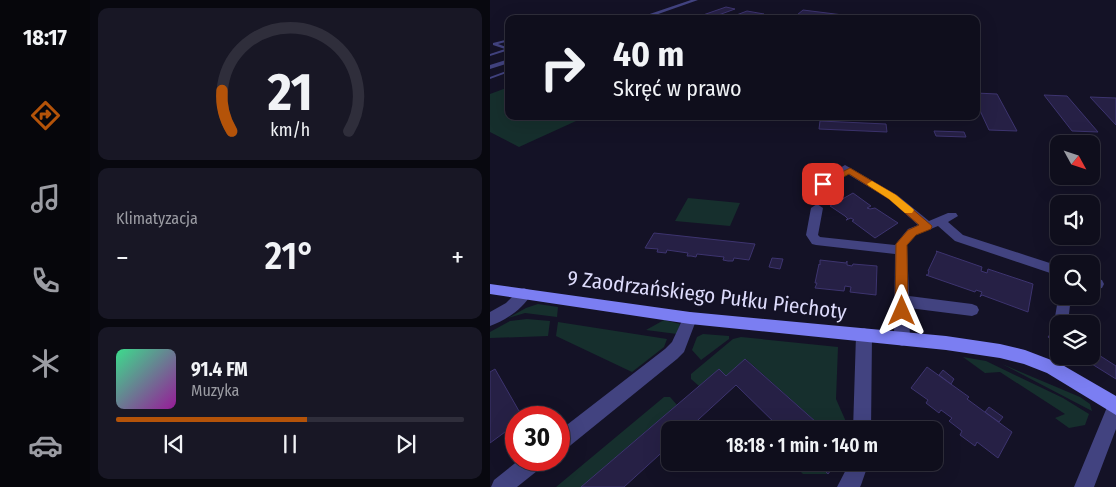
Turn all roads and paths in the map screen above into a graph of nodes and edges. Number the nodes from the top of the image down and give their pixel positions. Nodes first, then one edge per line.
1 (696, 0) edge
2 (650, 15) edge
3 (505, 41) edge
4 (492, 45) edge
5 (505, 48) edge
6 (505, 50) edge
7 (490, 55) edge
8 (505, 61) edge
9 (490, 67) edge
10 (505, 73) edge
11 (490, 78) edge
12 (847, 169) joint
13 (823, 184) dead end
14 (817, 208) dead end
15 (927, 226) junction
16 (901, 250) junction
17 (1050, 268) edge
18 (490, 289) edge
19 (524, 294) junction
20 (902, 301) junction
21 (972, 310) dead end
22 (690, 318) junction
23 (490, 320) edge
24 (864, 334) junction
25 (902, 339) junction
26 (1116, 406) edge
27 (862, 421) edge
28 (570, 433) edge
29 (522, 471) edge
30 (857, 471) edge
31 (501, 487) edge
32 (847, 487) edge
33 (1084, 487) edge

1 - 2 street
3 - 4 lane
4 - 5 lane
6 - 7 lane
8 - 9 street
10 - 11 lane
12 - 13 lane
12 - 15 street
14 - 16 street
15 - 16 street
15 - 17 street
16 - 20 street
18 - 19 street, 9 Zaodrzańskiego Pułku Piechoty
19 - 22 street, 9 Zaodrzańskiego Pułku Piechoty
19 - 23 street
20 - 21 street
20 - 25 street
22 - 24 street, 9 Zaodrzańskiego Pułku Piechoty
22 - 28 street
24 - 25 street, 9 Zaodrzańskiego Pułku Piechoty
24 - 27 street
25 - 26 street, 9 Zaodrzańskiego Pułku Piechoty
26 - 33 street
29 - 31 street
30 - 32 street

